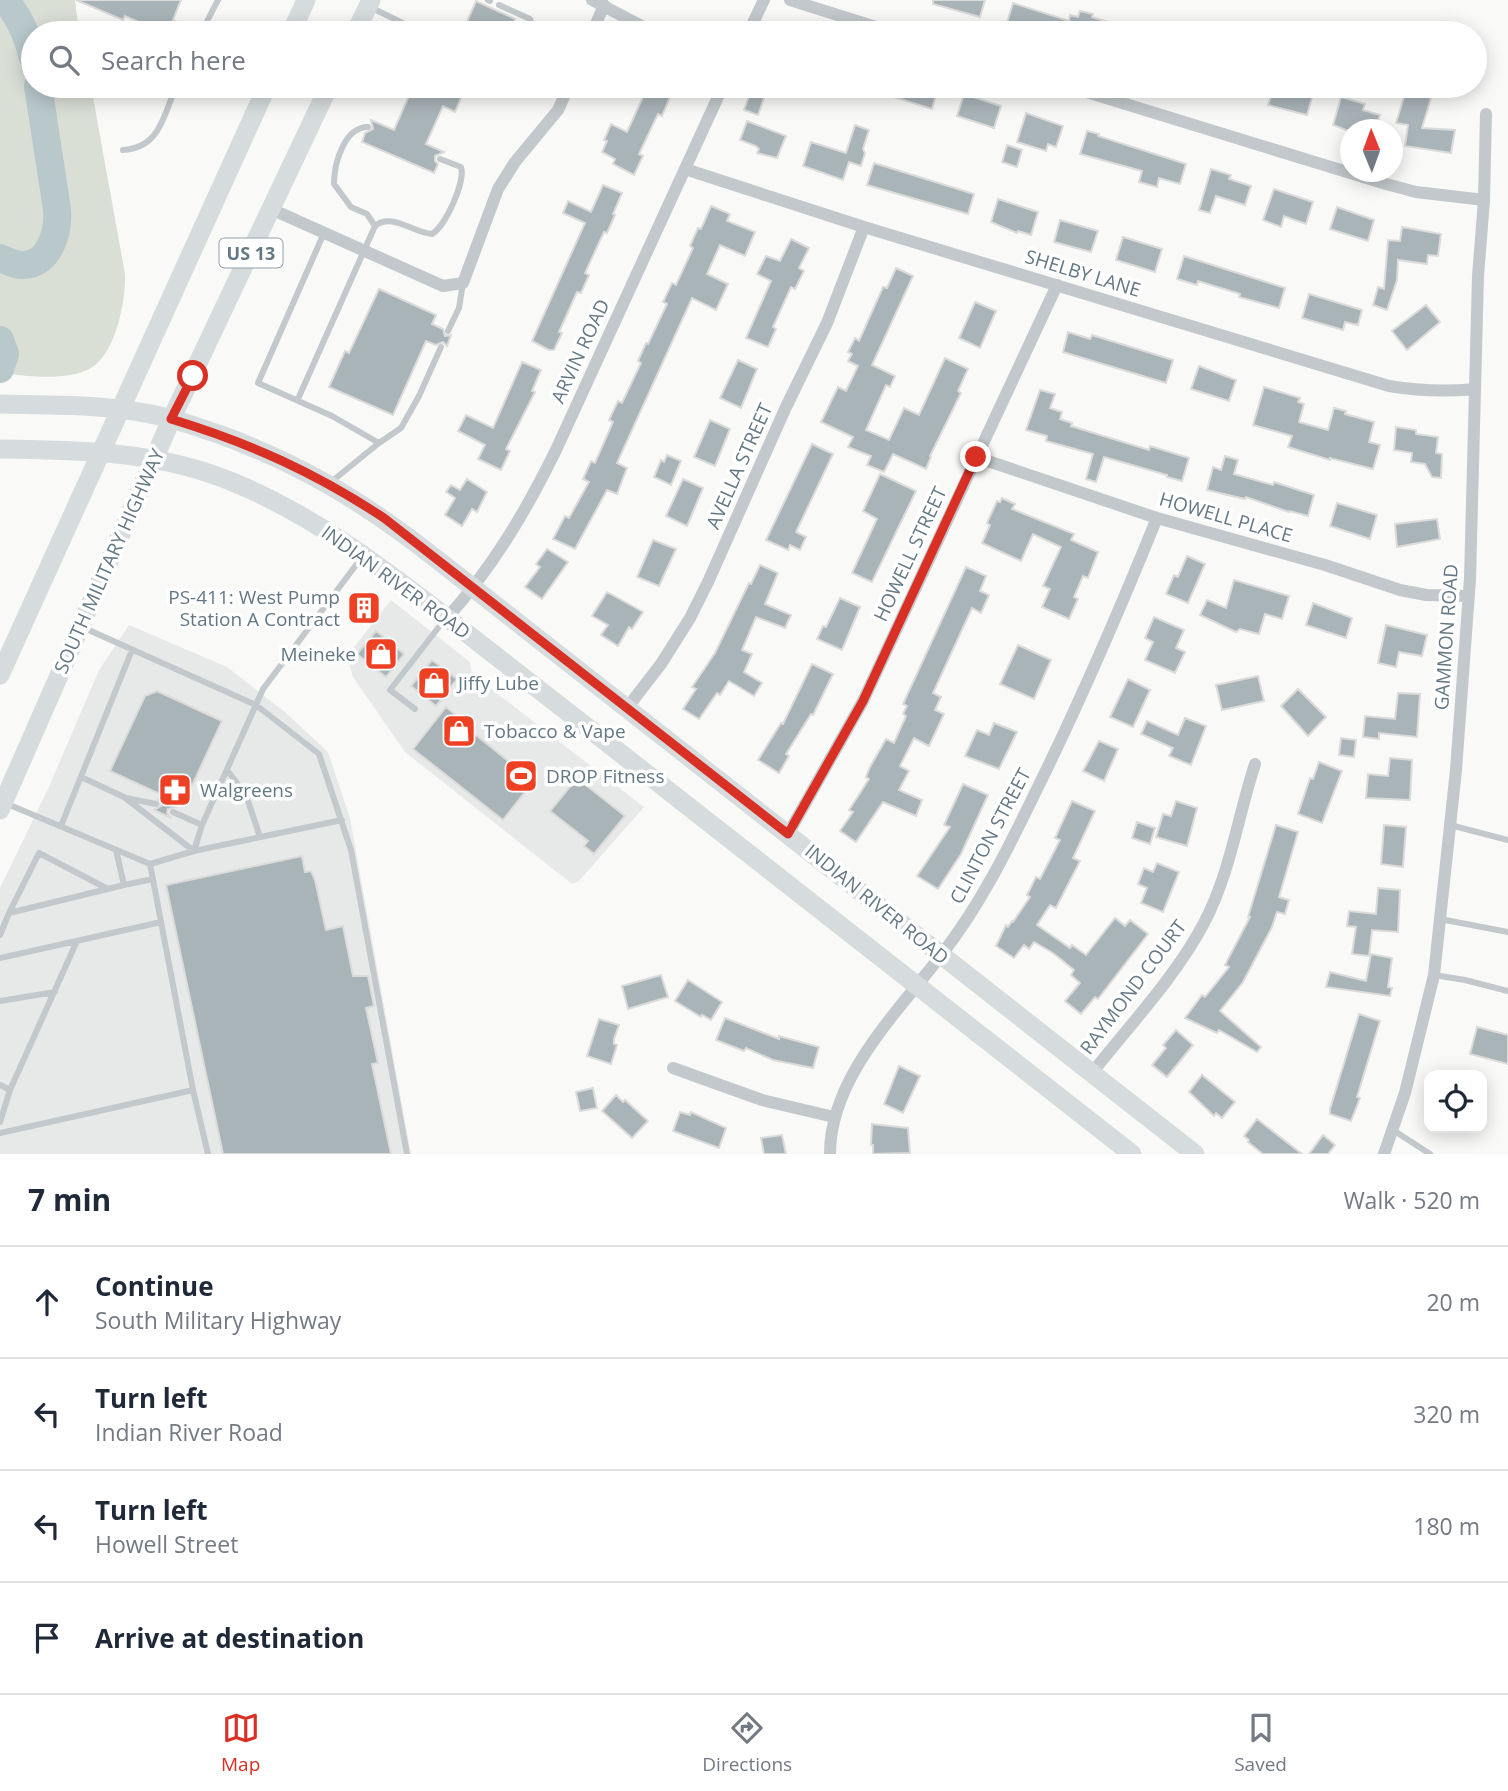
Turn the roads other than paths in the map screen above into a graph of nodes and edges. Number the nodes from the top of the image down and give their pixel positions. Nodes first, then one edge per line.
1 (218, 0) edge
2 (306, 0) edge
3 (764, 0) edge
4 (790, 0) edge
5 (370, 3) edge
6 (598, 3) edge
7 (499, 5) dead end
8 (207, 21) edge
9 (296, 21) edge
10 (361, 21) edge
11 (402, 21) edge
12 (531, 21) edge
13 (594, 21) edge
14 (632, 21) edge
15 (754, 21) edge
16 (857, 21) edge
17 (171, 98) edge
18 (262, 98) edge
19 (323, 98) edge
20 (564, 98) edge
21 (718, 98) edge
22 (1106, 98) edge
23 (1486, 114) dead end
24 (368, 127) dead end
25 (123, 150) dead end
26 (440, 159) dead end
27 (685, 169) junction
28 (1484, 200) junction
29 (271, 209) junction
30 (375, 226) junction
31 (864, 228) junction
32 (324, 233) junction
33 (365, 251) junction
34 (463, 283) junction
35 (1057, 285) junction
36 (449, 331) dead end
37 (442, 347) dead end
38 (1475, 389) junction
39 (298, 399) junction
40 (0, 404) edge
41 (119, 409) junction
42 (171, 419) junction
43 (379, 443) junction
44 (0, 449) edge
45 (101, 451) junction
46 (976, 457) junction
47 (154, 458) junction
48 (329, 483) junction
49 (1157, 517) junction
50 (364, 554) junction
51 (474, 588) junction
52 (1469, 596) junction
53 (447, 618) junction
54 (80, 626) junction
55 (132, 650) junction
56 (0, 675) edge
57 (256, 705) junction
58 (626, 708) junction
59 (415, 709) dead end
60 (1255, 764) dead end
61 (227, 770) junction
62 (80, 777) junction
63 (124, 797) junction
64 (156, 804) dead end
65 (2, 806) edge
66 (173, 812) dead end
67 (342, 820) junction
68 (202, 825) junction
69 (1450, 825) junction
70 (61, 826) junction
71 (788, 834) junction
72 (260, 837) junction
73 (1508, 839) edge
74 (116, 850) junction
75 (194, 851) junction
76 (150, 864) junction
77 (153, 879) junction
78 (124, 885) junction
79 (108, 889) junction
80 (9, 913) junction
81 (1440, 919) junction
82 (161, 922) junction
83 (1508, 932) edge
84 (0, 934) edge
85 (77, 940) junction
86 (941, 956) junction
87 (0, 958) edge
88 (1434, 975) junction
89 (916, 985) junction
90 (1508, 991) edge
91 (55, 992) junction
92 (0, 1001) edge
93 (673, 1068) dead end
94 (1092, 1073) junction
95 (0, 1086) edge
96 (10, 1090) junction
97 (193, 1090) junction
98 (834, 1117) junction
99 (0, 1122) edge
100 (1393, 1130) junction
101 (0, 1133) edge
102 (208, 1154) edge
103 (407, 1154) edge
104 (830, 1154) edge
105 (1132, 1154) edge
106 (1195, 1154) edge
107 (1384, 1154) edge
108 (1430, 1154) edge

1 - 8 lane
2 - 9 main road
3 - 15 street
4 - 16 street
5 - 10 main road
5 - 11 lane
6 - 13 street
6 - 14 street
7 - 12 lane
17 - 25 lane
18 - 41 main road, US 13
19 - 29 main road, SOUTH MILITARY HIGHWAY / US 13
20 - 34 street
21 - 27 street, ARVIN ROAD
22 - 28 street
23 - 28 street, GAMMON ROAD
24 - 30 lane
26 - 30 lane
27 - 31 street, SHELBY LANE
27 - 51 street, ARVIN ROAD
28 - 38 street, GAMMON ROAD
29 - 32 street
29 - 42 main road, SOUTH MILITARY HIGHWAY / US 13
30 - 33 lane
31 - 35 street, SHELBY LANE
31 - 58 street, AVELLA STREET
32 - 33 street
32 - 39 lane
33 - 34 street
33 - 39 lane
34 - 36 lane
35 - 38 street, SHELBY LANE
35 - 46 street, HOWELL STREET
37 - 43 lane
38 - 52 street, GAMMON ROAD
39 - 43 lane
40 - 41 main road, INDIAN RIVER ROAD
41 - 42 main road, INDIAN RIVER ROAD
41 - 45 main road, US 13
42 - 47 main road, SOUTH MILITARY HIGHWAY / US 13
42 - 48 main road, INDIAN RIVER ROAD
43 - 48 lane
44 - 45 main road, INDIAN RIVER ROAD
45 - 47 main road, INDIAN RIVER ROAD
45 - 56 main road, US 13
46 - 49 street, HOWELL PLACE
46 - 71 street, HOWELL STREET
47 - 50 main road, INDIAN RIVER ROAD
47 - 54 main road, SOUTH MILITARY HIGHWAY / US 13
48 - 51 main road, INDIAN RIVER ROAD
49 - 52 street, HOWELL PLACE
49 - 86 street, CLINTON STREET
50 - 53 main road, INDIAN RIVER ROAD
50 - 57 lane
51 - 53 street, ARVIN ROAD
51 - 58 main road, INDIAN RIVER ROAD
52 - 69 street, GAMMON ROAD
53 - 59 lane
53 - 89 main road, INDIAN RIVER ROAD
54 - 55 lane
54 - 65 main road, SOUTH MILITARY HIGHWAY / US 13
55 - 57 lane
55 - 62 lane
57 - 61 lane
57 - 67 lane
58 - 71 main road, INDIAN RIVER ROAD
60 - 94 street, RAYMOND COURT
61 - 68 lane
61 - 72 lane
62 - 63 lane
62 - 70 lane
63 - 64 lane
63 - 75 lane
65 - 70 lane
66 - 68 lane
67 - 72 lane
67 - 103 lane
68 - 75 lane
69 - 73 lane
69 - 81 street, GAMMON ROAD
70 - 74 lane
71 - 86 main road, INDIAN RIVER ROAD
72 - 75 lane
74 - 76 lane
74 - 78 lane
75 - 76 lane
76 - 77 lane
77 - 78 lane
77 - 82 lane
78 - 79 lane
79 - 80 lane
79 - 80 lane
80 - 84 lane
81 - 83 lane
81 - 88 street, GAMMON ROAD
82 - 85 lane
82 - 97 lane
85 - 87 lane
85 - 91 lane
86 - 89 street, CLINTON STREET
86 - 94 main road, INDIAN RIVER ROAD
88 - 90 lane
88 - 100 street, GAMMON ROAD
89 - 98 street, CLINTON STREET
89 - 105 main road, INDIAN RIVER ROAD
91 - 92 lane
91 - 96 lane
93 - 98 street
94 - 106 main road, INDIAN RIVER ROAD
95 - 96 lane
96 - 99 lane
97 - 101 lane
97 - 102 lane
98 - 104 street, CLINTON STREET
100 - 107 street, GAMMON ROAD
100 - 108 lane

